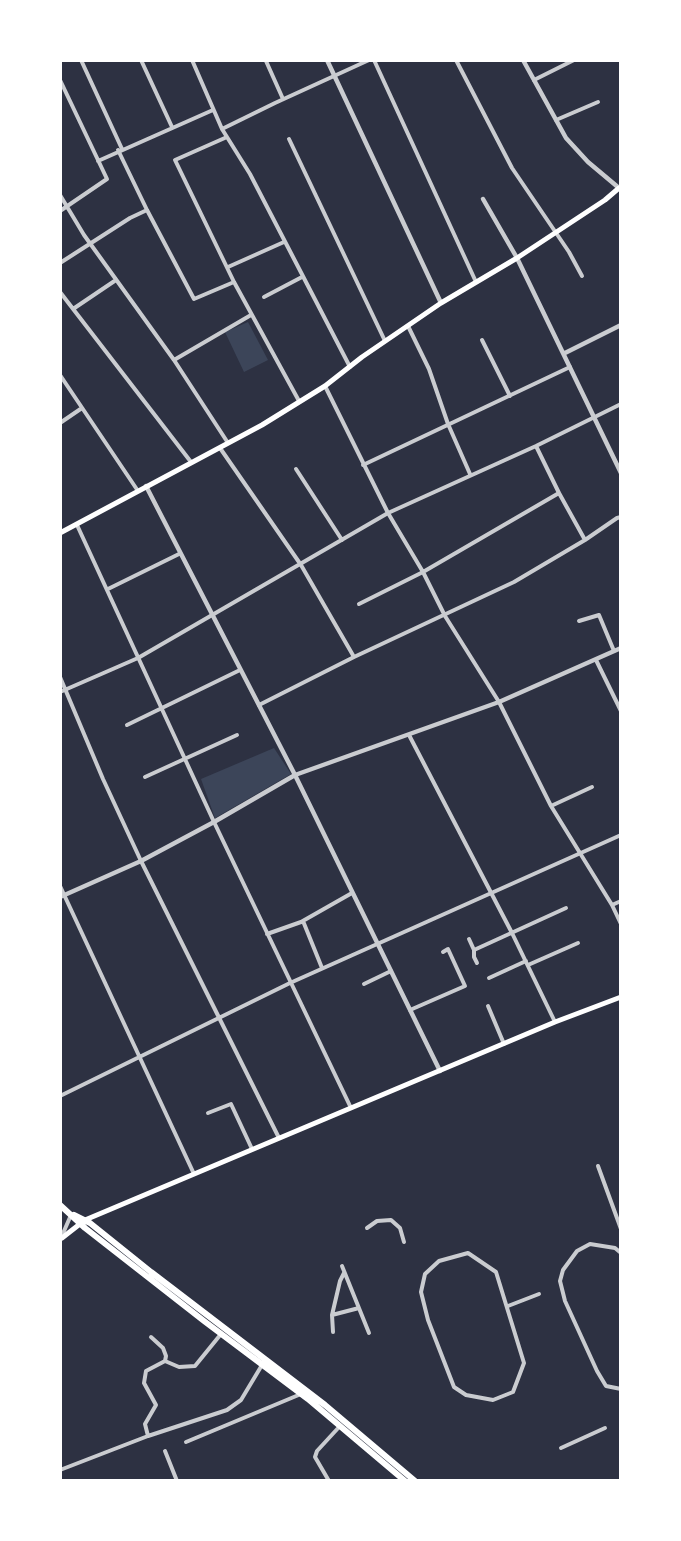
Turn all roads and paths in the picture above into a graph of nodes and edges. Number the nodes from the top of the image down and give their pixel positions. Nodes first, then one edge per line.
1 (81, 60) edge
2 (141, 60) edge
3 (192, 60) edge
4 (327, 60) edge
5 (369, 60) edge
6 (374, 60) edge
7 (456, 60) edge
8 (523, 60) edge
9 (574, 60) edge
10 (266, 61) edge
11 (335, 76) junction
12 (60, 80) edge
13 (534, 80) junction
14 (283, 99) junction
15 (598, 102) dead end
16 (213, 110) junction
17 (555, 121) junction
18 (172, 127) junction
19 (222, 129) junction
20 (227, 137) junction
21 (289, 139) dead end
22 (120, 149) junction
23 (98, 161) junction
24 (620, 189) edge
25 (60, 195) edge
26 (483, 199) dead end
27 (67, 206) junction
28 (147, 210) junction
29 (60, 211) edge
30 (555, 233) junction
31 (284, 242) junction
32 (91, 244) junction
33 (518, 258) junction
34 (60, 263) edge
35 (228, 267) junction
36 (582, 276) dead end
37 (302, 277) junction
38 (116, 280) junction
39 (234, 282) junction
40 (476, 282) junction
41 (60, 292) edge
42 (264, 297) dead end
43 (441, 303) junction
44 (73, 309) junction
45 (252, 315) junction
46 (408, 325) junction
47 (621, 325) edge
48 (482, 340) dead end
49 (385, 341) junction
50 (565, 353) junction
51 (174, 360) junction
52 (350, 367) junction
53 (571, 367) junction
54 (60, 375) edge
55 (325, 386) junction
56 (510, 396) junction
57 (299, 401) junction
58 (621, 404) edge
59 (82, 408) junction
60 (593, 416) junction
61 (60, 423) edge
62 (448, 424) junction
63 (228, 443) junction
64 (536, 446) junction
65 (220, 448) junction
66 (618, 461) edge
67 (191, 462) junction
68 (363, 465) junction
69 (296, 469) dead end
70 (621, 473) edge
71 (470, 474) junction
72 (146, 486) junction
73 (138, 491) junction
74 (559, 493) junction
75 (388, 513) junction
76 (621, 517) edge
77 (77, 525) junction
78 (61, 531) edge
79 (342, 540) junction
80 (585, 540) junction
81 (180, 554) junction
82 (301, 564) junction
83 (423, 572) junction
84 (108, 589) junction
85 (359, 604) dead end
86 (213, 616) junction
87 (445, 616) junction
88 (579, 621) dead end
89 (621, 648) edge
90 (614, 651) junction
91 (354, 657) junction
92 (138, 658) junction
93 (596, 660) junction
94 (240, 670) junction
95 (60, 677) edge
96 (65, 689) junction
97 (60, 692) edge
98 (499, 702) junction
99 (619, 704) edge
100 (259, 705) junction
101 (163, 710) junction
102 (621, 711) edge
103 (127, 725) dead end
104 (237, 735) dead end
105 (409, 735) junction
106 (186, 759) junction
107 (295, 775) junction
108 (145, 777) dead end
109 (591, 787) dead end
110 (551, 806) junction
111 (214, 822) junction
112 (621, 835) edge
113 (580, 855) junction
114 (141, 861) junction
115 (60, 886) edge
116 (491, 892) junction
117 (352, 893) junction
118 (62, 896) edge
119 (621, 901) edge
120 (612, 905) junction
121 (567, 908) dead end
122 (303, 921) junction
123 (621, 924) edge
124 (513, 933) junction
125 (267, 934) junction
126 (469, 939) dead end
127 (377, 943) junction
128 (578, 943) dead end
129 (474, 950) junction
130 (442, 951) dead end
131 (477, 963) dead end
132 (527, 963) junction
133 (322, 969) junction
134 (391, 971) junction
135 (489, 978) dead end
136 (290, 983) junction
137 (364, 984) dead end
138 (621, 997) edge
139 (488, 1006) dead end
140 (410, 1010) junction
141 (220, 1017) junction
142 (555, 1022) junction
143 (504, 1044) junction
144 (140, 1055) junction
145 (440, 1071) junction
146 (60, 1096) edge
147 (351, 1108) junction
148 (208, 1113) dead end
149 (279, 1138) junction
150 (252, 1149) junction
151 (598, 1166) dead end
152 (194, 1174) junction
153 (60, 1205) edge
154 (71, 1214) junction
155 (83, 1222) junction
156 (367, 1227) dead end
157 (621, 1229) edge
158 (61, 1238) edge
159 (405, 1242) dead end
160 (621, 1253) edge
161 (342, 1266) dead end
162 (345, 1272) junction
163 (539, 1294) dead end
164 (508, 1306) junction
165 (359, 1308) junction
166 (332, 1315) junction
167 (333, 1332) dead end
168 (369, 1333) dead end
169 (221, 1334) junction
170 (151, 1337) dead end
171 (165, 1361) junction
172 (262, 1365) junction
173 (621, 1389) edge
174 (302, 1394) junction
175 (340, 1425) junction
176 (605, 1428) dead end
177 (148, 1436) junction
178 (186, 1442) dead end
179 (561, 1448) dead end
180 (165, 1452) dead end
181 (60, 1470) edge
182 (177, 1481) edge
183 (329, 1481) edge
184 (405, 1481) edge
185 (415, 1481) edge

1 - 22 street
2 - 18 street
3 - 16 street
4 - 11 street
5 - 11 street
6 - 40 street
7 - 30 street
8 - 13 street
9 - 13 street
10 - 14 street
11 - 14 street
11 - 43 street
12 - 23 street
13 - 17 street
14 - 19 street
15 - 17 street
16 - 18 street
16 - 19 street
17 - 24 street
18 - 22 street
19 - 20 street
20 - 31 street
20 - 35 street
21 - 49 street
22 - 23 street
22 - 28 street
23 - 27 street
24 - 30 main road
25 - 27 street
26 - 33 street
27 - 29 street
27 - 32 street
28 - 32 street
28 - 39 street
30 - 33 main road
30 - 36 street
31 - 35 street
31 - 37 street
32 - 34 street
32 - 38 street
33 - 40 main road
33 - 50 street
35 - 39 street
37 - 42 street
37 - 52 street
38 - 44 street
38 - 51 street
39 - 45 street
40 - 43 main road
41 - 44 street
43 - 46 main road
44 - 67 street
45 - 51 street
45 - 57 street
46 - 49 main road
46 - 62 street
47 - 50 street
48 - 56 street
49 - 52 main road
50 - 53 street
51 - 63 street
52 - 55 main road
53 - 56 street
53 - 60 street
54 - 59 street
55 - 57 main road
55 - 68 street
56 - 62 street
57 - 63 main road
58 - 60 street
59 - 61 street
59 - 73 street
60 - 64 street
60 - 66 street
62 - 68 street
62 - 71 street
63 - 65 main road
64 - 71 street
64 - 74 street
65 - 67 main road
65 - 82 street
66 - 70 street
67 - 72 main road
68 - 75 street
69 - 79 street
71 - 75 street
72 - 73 main road
72 - 81 street
73 - 77 main road
74 - 80 street
74 - 83 street
75 - 79 street
75 - 83 street
76 - 80 street
77 - 78 main road
77 - 84 street
79 - 82 street
80 - 87 street
81 - 84 street
81 - 86 street
82 - 86 street
82 - 91 street
83 - 85 street
83 - 87 street
84 - 92 street
86 - 92 street
86 - 94 street
87 - 91 street
87 - 98 street
88 - 90 street
89 - 90 street
90 - 93 street
91 - 100 street
92 - 96 street
92 - 101 street
93 - 98 street
93 - 99 street
94 - 100 street
94 - 101 street
95 - 96 street
96 - 97 street
96 - 114 street
98 - 105 street
98 - 110 street
99 - 102 street
100 - 107 street
101 - 103 street
101 - 106 street
104 - 106 street
105 - 107 street
105 - 116 street
106 - 108 street
106 - 111 street
107 - 111 street
107 - 117 street
109 - 110 street
110 - 113 street
111 - 114 street
111 - 125 street
112 - 113 street
113 - 116 street
113 - 120 street
114 - 118 street
114 - 141 street
115 - 118 street
116 - 124 street
116 - 127 street
117 - 122 street
117 - 127 street
118 - 144 street
119 - 120 street
120 - 123 street
121 - 124 street
122 - 125 street
122 - 133 street
124 - 129 street
124 - 132 street
125 - 136 street
126 - 129 street
127 - 133 street
127 - 134 street
128 - 132 street
129 - 131 street
130 - 140 street
132 - 135 street
132 - 142 street
133 - 136 street
134 - 137 street
134 - 140 street
136 - 141 street
136 - 147 street
138 - 142 main road
139 - 143 street
140 - 145 street
141 - 144 street
141 - 149 street
142 - 143 main road
143 - 145 main road
144 - 146 street
144 - 152 street
145 - 147 main road
147 - 149 main road
148 - 150 street
149 - 150 main road
150 - 152 main road
151 - 157 street
152 - 155 main road
153 - 154 main road
154 - 155 main road
154 - 158 street
155 - 158 main road
155 - 169 main road
155 - 185 main road
156 - 159 street
160 - 173 street
161 - 162 street
162 - 165 street
162 - 166 street
163 - 164 street
164 - 164 street
165 - 166 street
165 - 168 street
166 - 167 street
169 - 171 street
169 - 172 main road
170 - 171 street
171 - 177 street
172 - 174 main road
172 - 177 street
174 - 175 main road
174 - 178 street
175 - 183 street
175 - 184 main road
176 - 179 street
177 - 181 street
180 - 182 street

